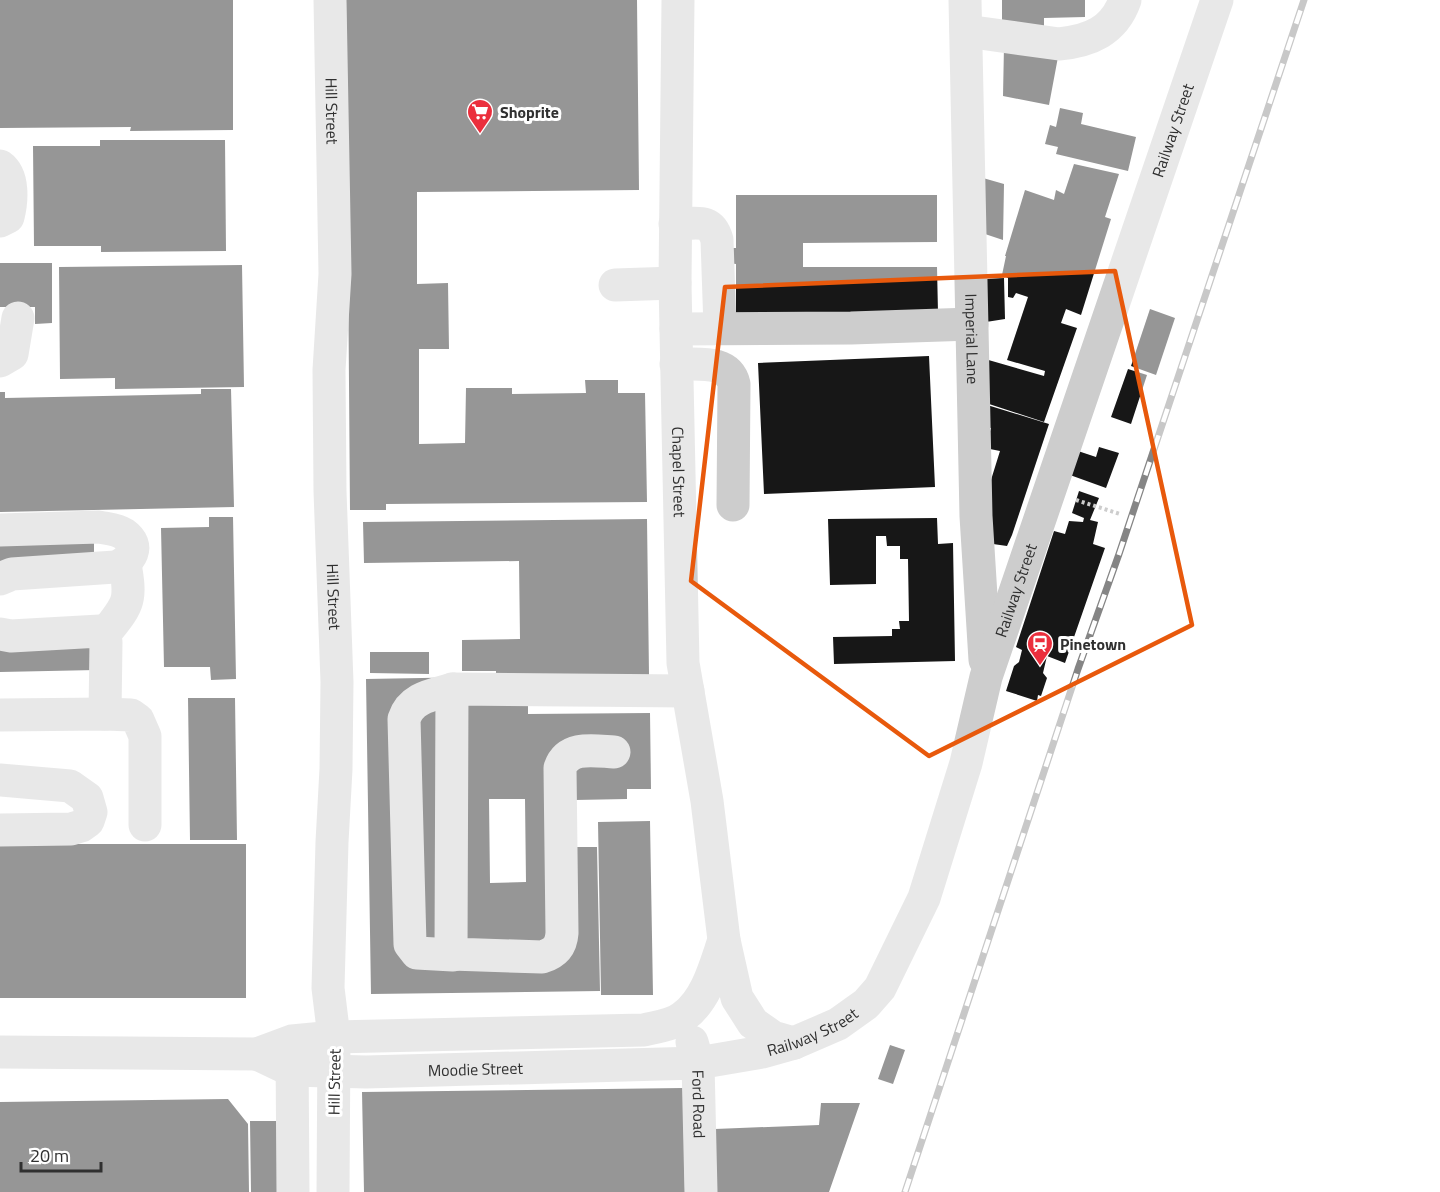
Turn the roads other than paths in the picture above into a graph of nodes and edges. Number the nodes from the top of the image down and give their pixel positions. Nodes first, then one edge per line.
1 (330, 0) edge
2 (678, 0) edge
3 (1125, 0) edge
4 (1217, 0) edge
5 (965, 16) edge
6 (0, 166) edge
7 (0, 221) edge
8 (675, 224) junction
9 (675, 284) junction
10 (615, 285) dead end
11 (18, 318) dead end
12 (972, 324) junction
13 (676, 328) junction
14 (720, 328) junction
15 (0, 361) edge
16 (676, 363) junction
17 (733, 505) dead end
18 (0, 530) edge
19 (124, 564) junction
20 (0, 579) edge
21 (0, 634) edge
22 (104, 635) junction
23 (986, 677) junction
24 (453, 689) junction
25 (688, 692) junction
26 (105, 714) junction
27 (0, 715) edge
28 (614, 752) dead end
29 (0, 780) edge
30 (145, 825) dead end
31 (0, 830) edge
32 (724, 940) junction
33 (453, 955) junction
34 (684, 1017) junction
35 (334, 1037) junction
36 (794, 1043) junction
37 (0, 1052) edge
38 (291, 1056) junction
39 (698, 1063) junction
40 (334, 1070) junction
41 (293, 1192) edge
42 (333, 1192) edge
43 (701, 1192) edge

1 - 35 street, Hill Street
2 - 8 street, Chapel Street
3 - 5 street
4 - 23 street, Railway Street
5 - 12 street, Imperial Lane
6 - 7 street
8 - 9 street, Chapel Street
8 - 14 street
9 - 10 street
9 - 13 street, Chapel Street
11 - 15 street
12 - 14 street
12 - 23 street, Imperial Lane
13 - 14 street
13 - 16 street, Chapel Street
16 - 17 street
16 - 25 street, Chapel Street
18 - 19 street
19 - 20 street
19 - 22 street
21 - 22 street
22 - 26 street
23 - 36 street, Railway Street
24 - 25 street
24 - 33 street
24 - 33 street
25 - 32 street, Chapel Street
26 - 27 street
26 - 30 street
28 - 33 street
29 - 31 street
32 - 34 street, Chapel Street
32 - 36 street, Chapel Street
34 - 35 street, Moodie Street
34 - 39 street, Ford Road
35 - 38 street, Moodie Street
35 - 40 street, Hill Street
36 - 39 street, Railway Street
37 - 38 street, Moodie Street
38 - 40 street, Moodie Street
38 - 41 street
39 - 40 street, Moodie Street
39 - 43 street, Ford Road
40 - 42 street, Hill Street

